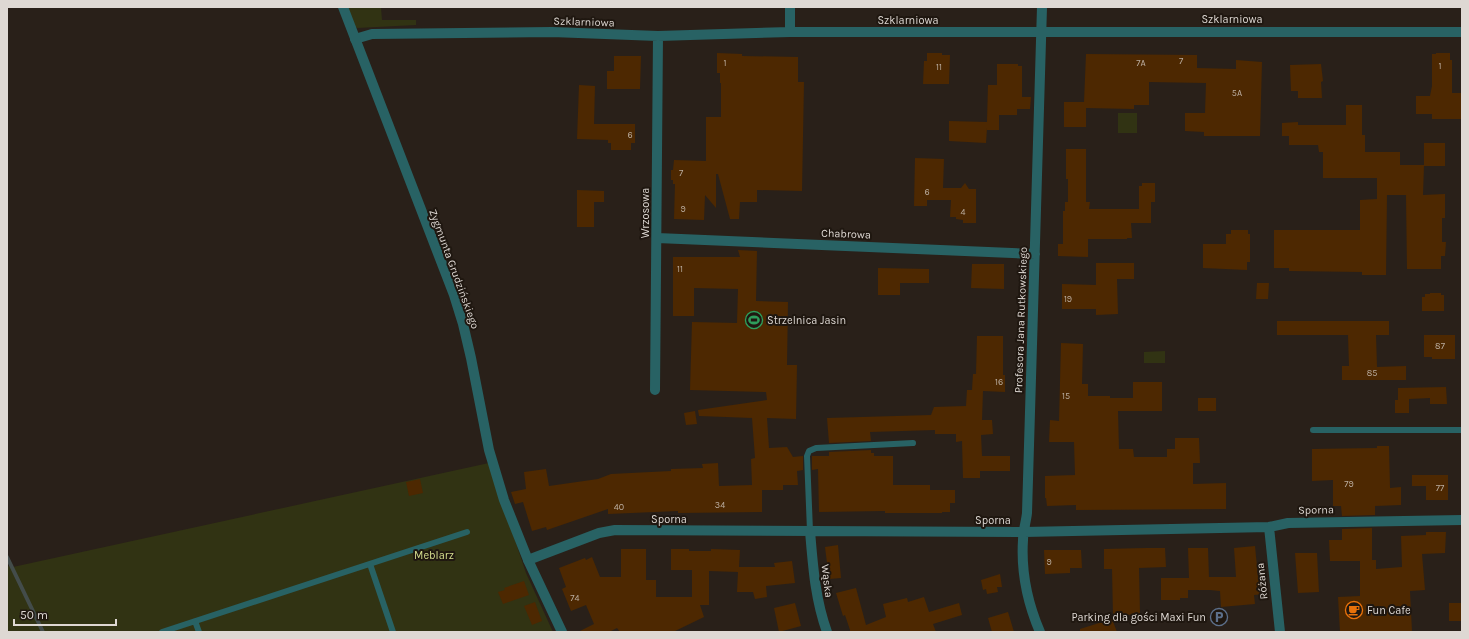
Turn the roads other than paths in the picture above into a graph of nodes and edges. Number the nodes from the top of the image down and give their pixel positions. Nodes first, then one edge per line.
1 (342, 7) edge
2 (790, 7) edge
3 (1042, 7) edge
4 (1041, 31) junction
5 (790, 32) junction
6 (1462, 32) edge
7 (658, 36) junction
8 (355, 40) junction
9 (657, 238) junction
10 (1035, 254) junction
11 (655, 390) dead end
12 (1312, 430) dead end
13 (1462, 430) edge
14 (914, 444) dead end
15 (1462, 520) edge
16 (1269, 527) junction
17 (810, 531) junction
18 (467, 532) dead end
19 (1024, 532) junction
20 (528, 560) junction
21 (370, 564) junction
22 (195, 621) junction
23 (162, 632) edge
24 (199, 632) edge
25 (393, 632) edge
26 (562, 632) edge
27 (827, 632) edge
28 (1040, 632) edge
29 (1280, 632) edge

1 - 8 street, Zygmunta Grudzińskiego
2 - 5 street
3 - 4 street, Profesora Jana Rutkowskiego
4 - 5 street, Szklarniowa
4 - 6 street, Szklarniowa
4 - 10 street, Profesora Jana Rutkowskiego
5 - 7 street, Szklarniowa
7 - 8 street, Szklarniowa
7 - 9 street, Wrzosowa
8 - 20 street, Zygmunta Grudzińskiego
9 - 10 street, Chabrowa
9 - 11 street, Wrzosowa
10 - 19 street, Profesora Jana Rutkowskiego
12 - 13 lane
14 - 17 lane
15 - 16 street, Sporna
16 - 19 street, Sporna
16 - 29 street, Różana
17 - 19 street, Sporna
17 - 20 street, Sporna
17 - 27 street, Wąska
18 - 21 lane
19 - 28 street, Profesora Jana Rutkowskiego
20 - 26 street, Zygmunta Grudzińskiego
21 - 22 lane
21 - 25 lane
22 - 23 lane
22 - 24 lane

